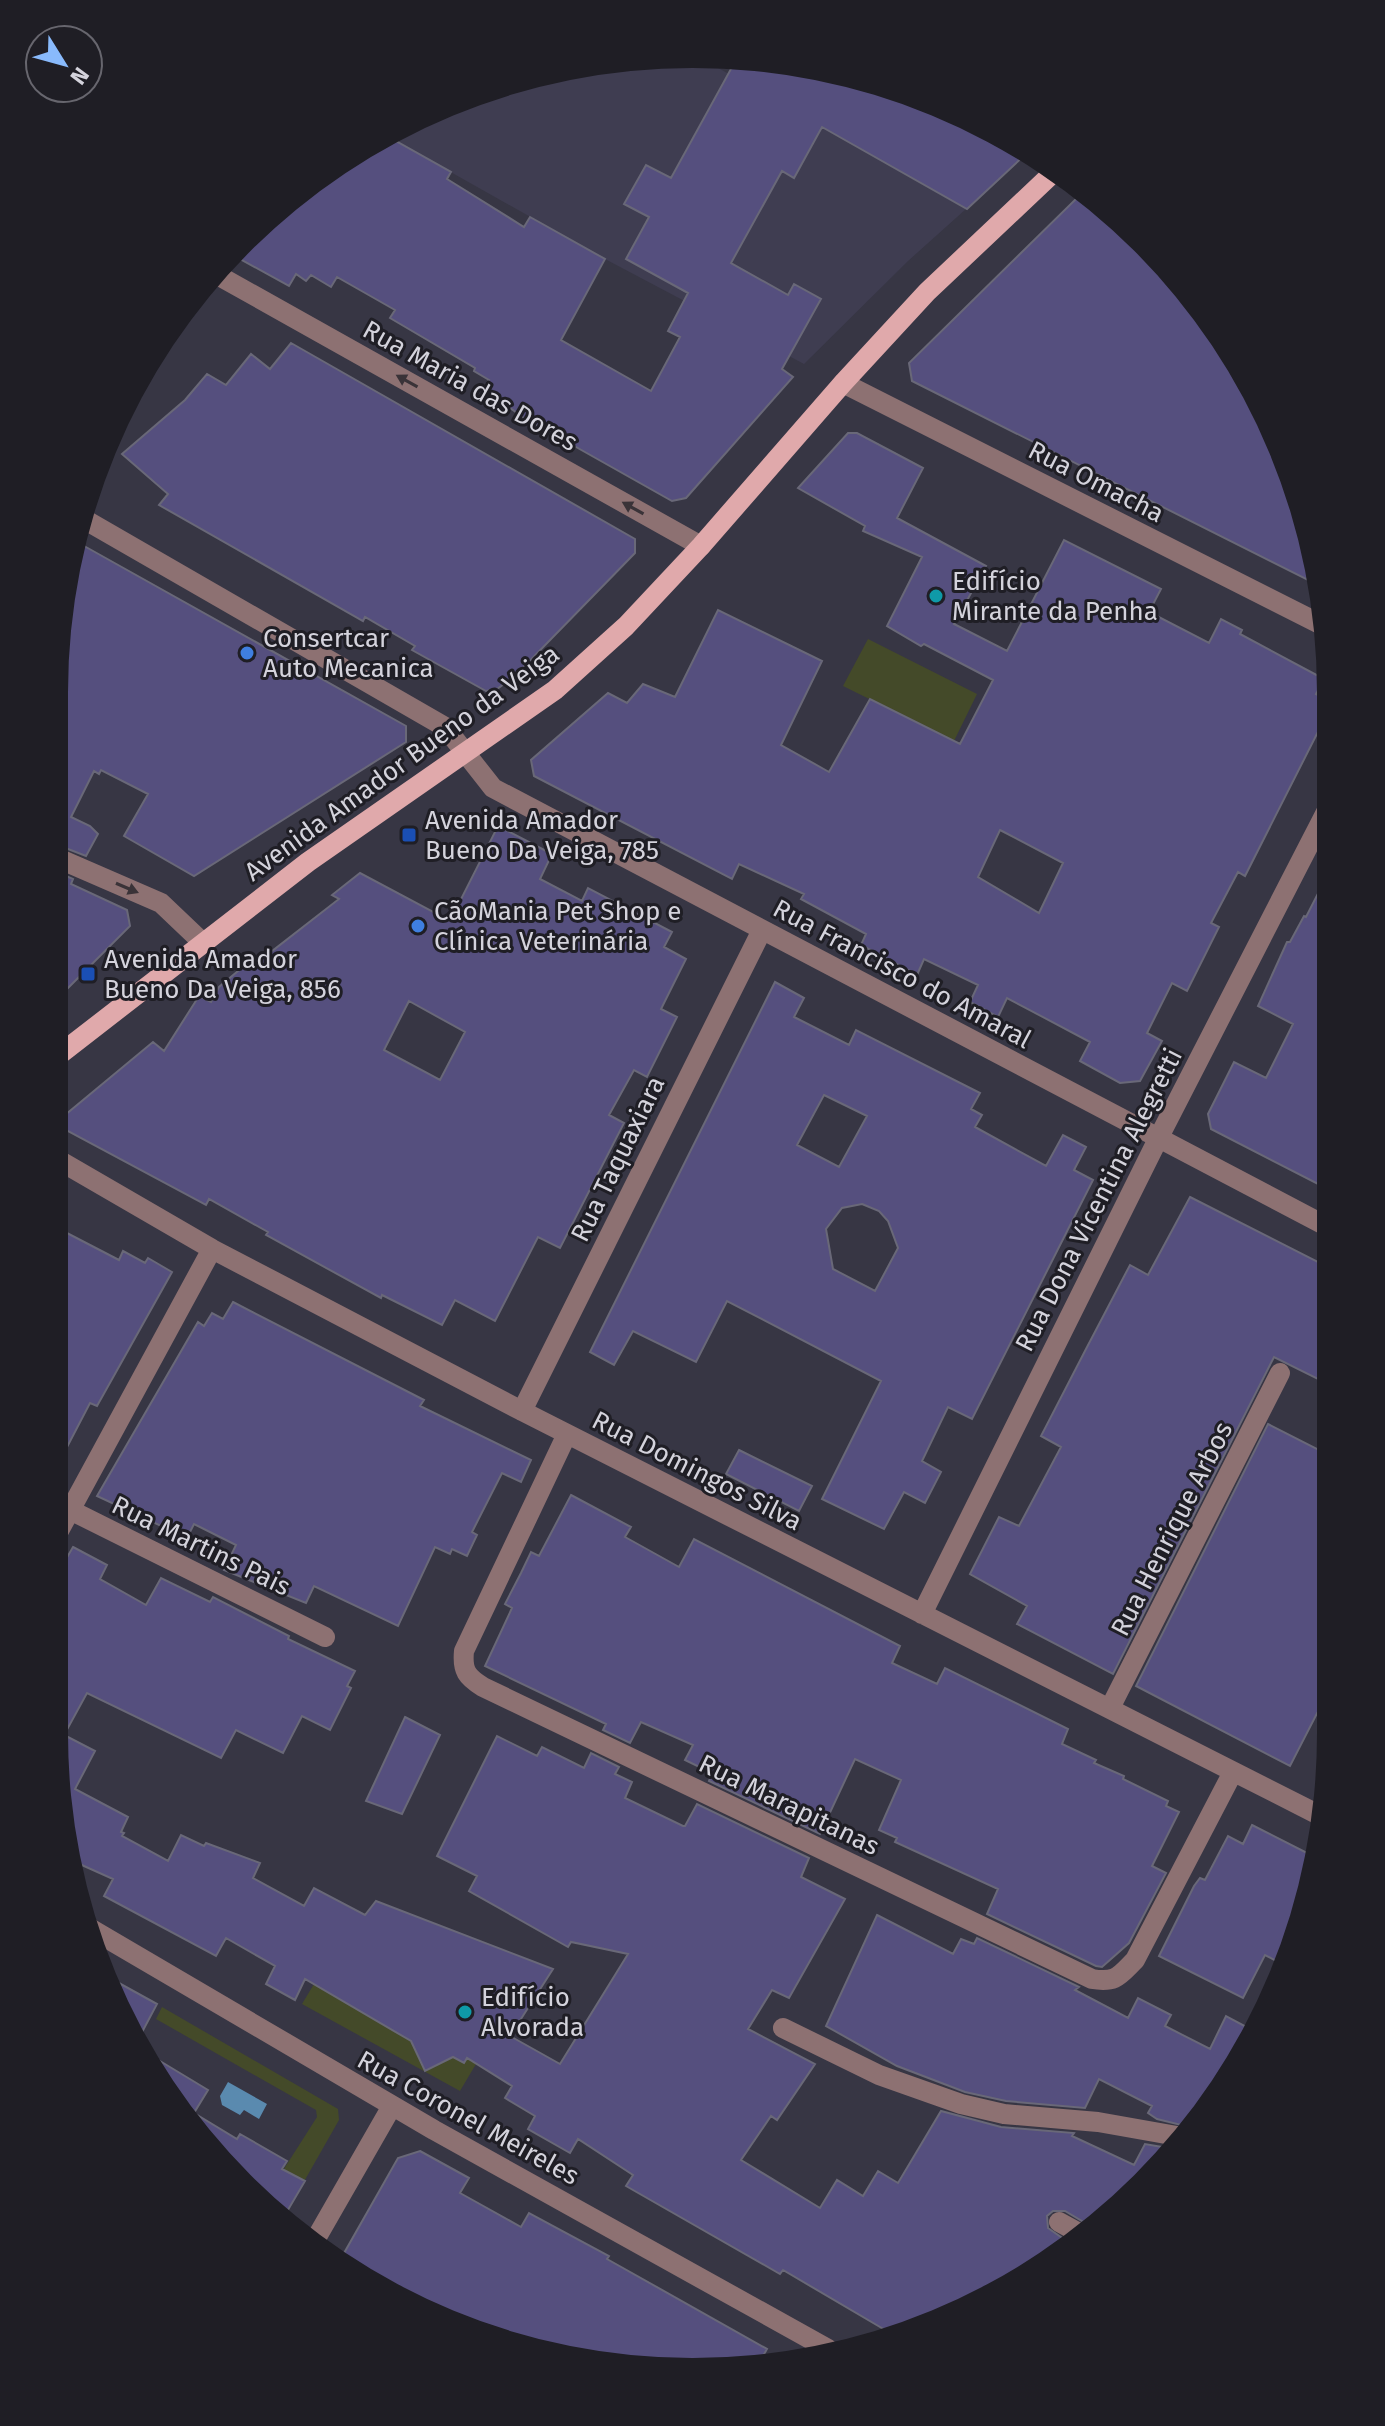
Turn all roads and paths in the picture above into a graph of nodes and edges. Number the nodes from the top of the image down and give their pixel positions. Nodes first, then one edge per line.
1 (1047, 179) edge
2 (225, 279) edge
3 (843, 383) junction
4 (91, 523) edge
5 (701, 546) junction
6 (1313, 620) edge
7 (465, 752) junction
8 (1317, 830) edge
9 (68, 863) edge
10 (762, 930) junction
11 (202, 942) junction
12 (68, 1048) edge
13 (1159, 1137) junction
14 (68, 1166) edge
15 (1317, 1221) edge
16 (212, 1249) junction
17 (1280, 1373) dead end
18 (522, 1411) junction
19 (567, 1434) junction
20 (68, 1496) edge
21 (68, 1509) edge
22 (922, 1614) junction
23 (325, 1637) dead end
24 (1110, 1708) junction
25 (1233, 1772) junction
26 (1313, 1810) edge
27 (101, 1935) edge
28 (783, 2028) dead end
29 (392, 2106) junction
30 (1171, 2135) edge
31 (1059, 2222) dead end
32 (1072, 2229) edge
33 (319, 2234) edge
34 (820, 2345) edge

1 - 3 main road, Avenida Amador Bueno da Veiga
5 -> 2 street, Rua Maria das Dores
3 - 5 main road, Avenida Amador Bueno da Veiga
3 - 6 street, Rua Omacha
4 - 7 street, Rua Francisco do Amaral
5 - 7 main road, Avenida Amador Bueno da Veiga
7 - 10 street, Rua Francisco do Amaral
7 - 11 main road, Avenida Amador Bueno da Veiga
8 - 13 street, Rua Dona Vicentina Alegretti
9 -> 11 street
10 - 13 street, Rua Francisco do Amaral
10 - 18 street, Rua Taquaxiara
11 - 12 main road, Avenida Amador Bueno da Veiga
13 - 15 street, Rua Francisco do Amaral
13 - 22 street, Rua Dona Vicentina Alegretti
14 - 16 street, Rua Domingos Silva
16 - 18 street, Rua Domingos Silva
16 - 20 street
17 - 24 street, Rua Henrique Arbos
18 - 19 street, Rua Domingos Silva
19 - 22 street, Rua Domingos Silva
19 - 25 street, Rua Marapitanas
21 - 23 street, Rua Martins Pais
22 - 24 street, Rua Domingos Silva
24 - 25 street, Rua Domingos Silva
25 - 26 street, Rua Domingos Silva
27 - 29 street, Rua Coronel Meireles
28 - 30 street
29 - 33 street
29 - 34 street, Rua Coronel Meireles
31 - 32 street

